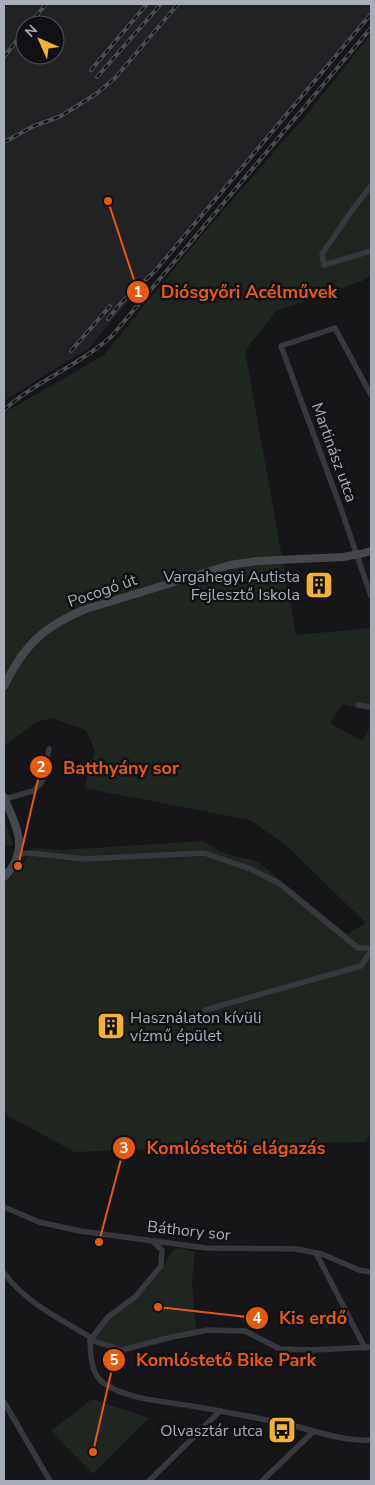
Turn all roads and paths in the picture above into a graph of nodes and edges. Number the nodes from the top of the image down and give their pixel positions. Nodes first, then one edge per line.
1 (371, 186) edge
2 (371, 251) edge
3 (371, 395) edge
4 (371, 550) edge
5 (356, 555) junction
6 (371, 596) edge
7 (4, 686) edge
8 (358, 705) dead end
9 (371, 707) edge
10 (48, 748) dead end
11 (4, 798) edge
12 (18, 854) junction
13 (4, 877) edge
14 (371, 950) edge
15 (205, 1010) dead end
16 (4, 1207) edge
17 (152, 1241) junction
18 (316, 1252) junction
19 (371, 1272) edge
20 (4, 1273) edge
21 (91, 1339) junction
22 (368, 1348) edge
23 (4, 1402) edge
24 (220, 1411) junction
25 (314, 1431) junction
26 (371, 1440) edge
27 (50, 1481) edge
28 (149, 1481) edge
29 (262, 1481) edge

1 - 2 street
3 - 5 street, Martinász utca
4 - 5 main road, Pocogó út
5 - 6 street, Martinász utca
5 - 7 main road, Pocogó út
8 - 9 street
10 - 11 street
11 - 12 main road
12 - 13 main road
12 - 14 street
14 - 15 street
16 - 17 street, Báthory sor
17 - 18 street, Báthory sor
17 - 21 street
18 - 19 street, Báthory sor
18 - 22 street
20 - 21 street
21 - 22 street
21 - 24 street
23 - 27 street
24 - 25 street
24 - 28 street
25 - 26 street
25 - 29 street

